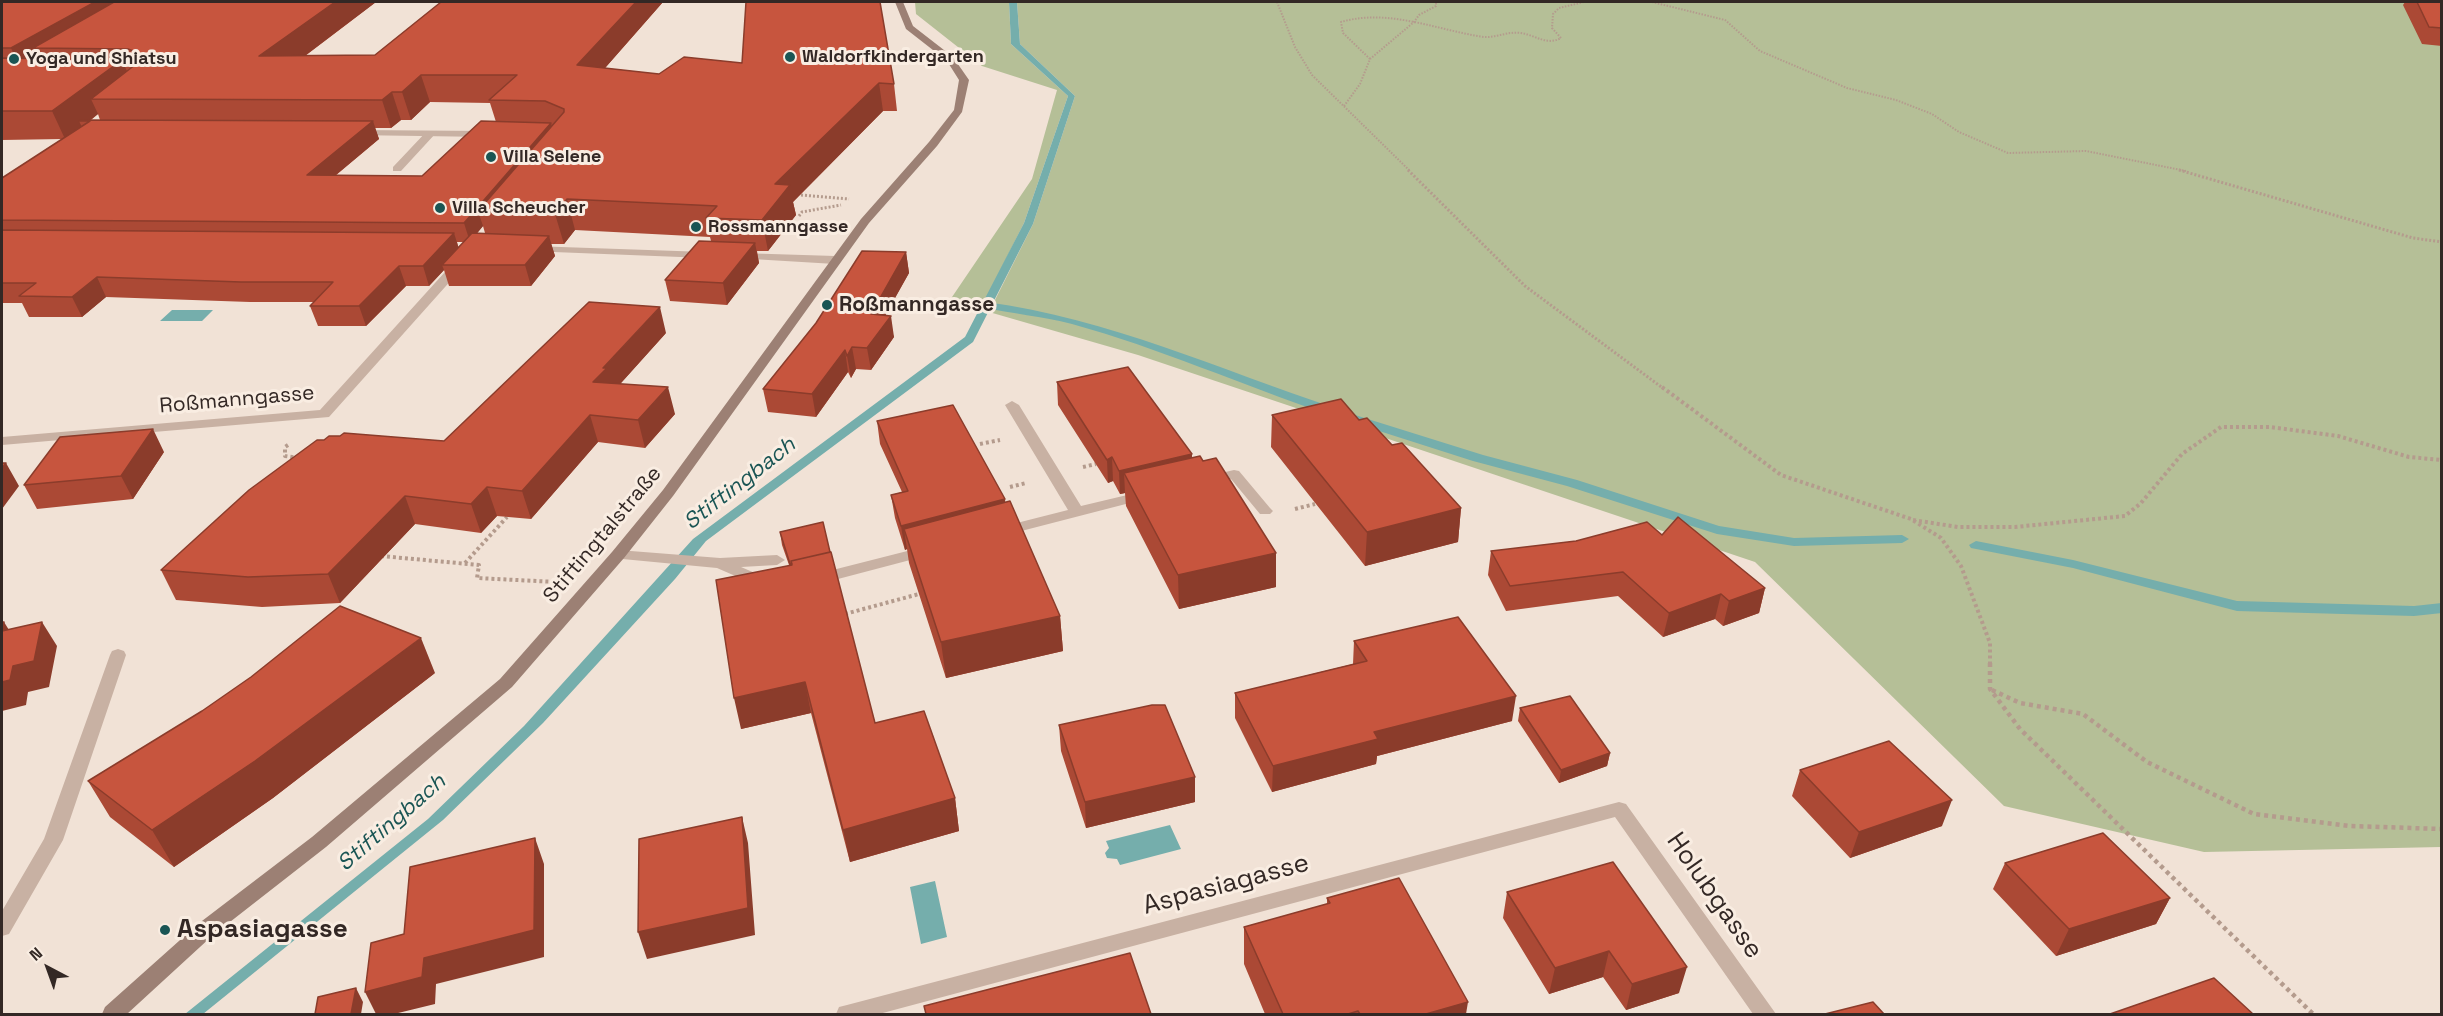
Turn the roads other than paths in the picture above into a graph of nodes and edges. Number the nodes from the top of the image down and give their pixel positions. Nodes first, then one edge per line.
1 (899, 2) edge
2 (348, 133) edge
3 (431, 134) junction
4 (496, 134) edge
5 (397, 169) dead end
6 (520, 249) edge
7 (466, 256) edge
8 (835, 260) junction
9 (1012, 405) dead end
10 (2, 441) edge
11 (1199, 482) edge
12 (1164, 490) edge
13 (1265, 511) dead end
14 (1076, 512) junction
15 (987, 535) edge
16 (943, 547) edge
17 (618, 555) junction
18 (777, 560) dead end
19 (720, 563) junction
20 (774, 584) edge
21 (802, 584) edge
22 (118, 654) dead end
23 (1619, 809) joint
24 (2, 928) edge
25 (113, 1014) edge
26 (847, 1014) edge
27 (1765, 1014) edge

1 - 8 street, Stiftingtalstraße
2 - 3 street
3 - 4 street
3 - 5 street
6 - 8 street
7 - 10 street, Roßmanngasse
8 - 17 street, Stiftingtalstraße
9 - 14 street
11 - 13 street
12 - 14 street
14 - 15 street
16 - 21 street
17 - 19 street
17 - 25 street, Stiftingtalstraße
18 - 19 street
19 - 20 street
22 - 24 street
23 - 26 street, Aspasiagasse
23 - 27 street, Holubgasse

